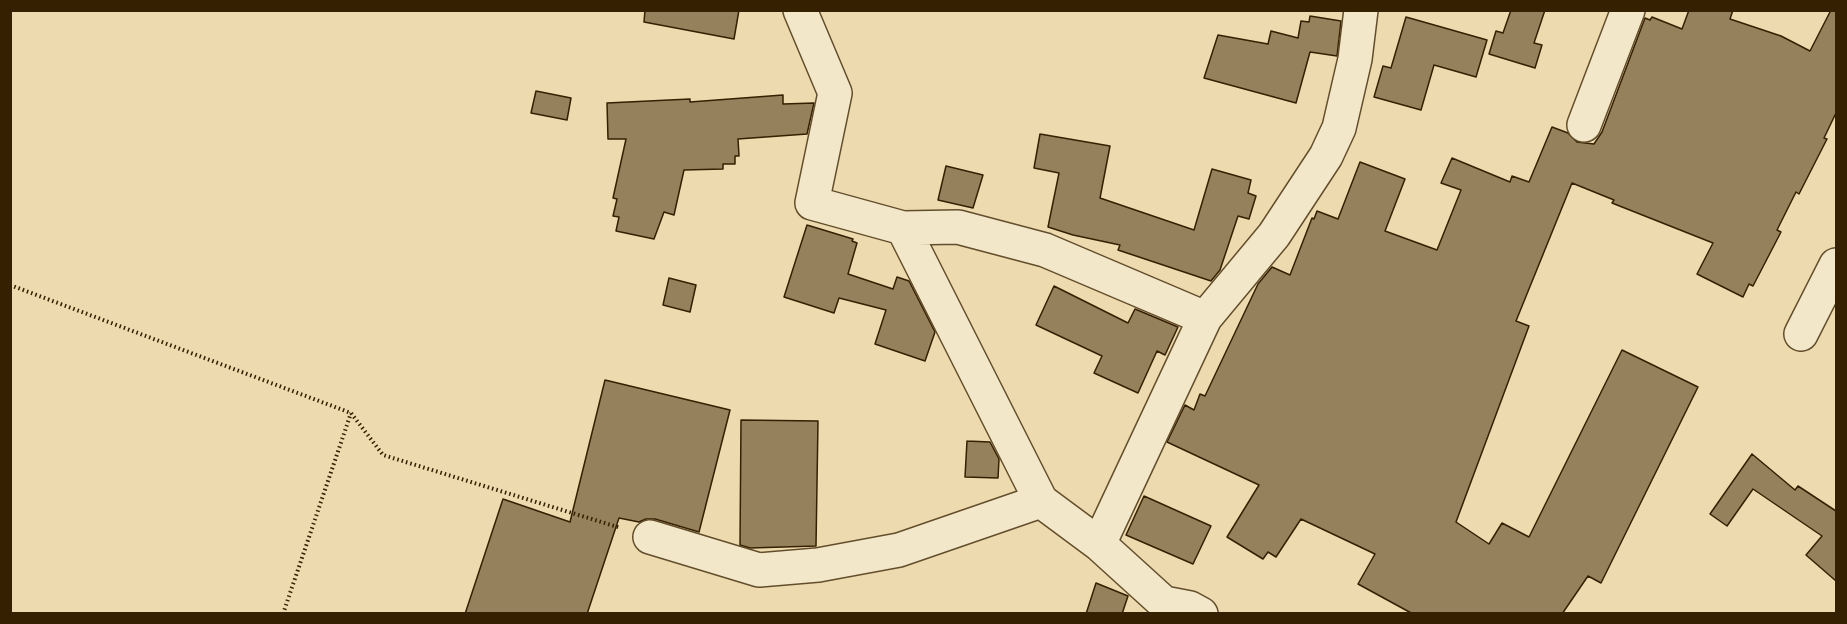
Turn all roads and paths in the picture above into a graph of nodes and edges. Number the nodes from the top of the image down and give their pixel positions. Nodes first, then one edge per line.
1 (800, 10) edge
2 (1362, 10) edge
3 (1628, 10) edge
4 (1584, 125) dead end
5 (903, 228) junction
6 (1836, 265) edge
7 (10, 285) edge
8 (1205, 318) junction
9 (1801, 334) dead end
10 (351, 413) junction
11 (1041, 501) junction
12 (650, 537) joint
13 (1099, 544) junction
14 (1162, 608) edge
15 (283, 614) edge
16 (1201, 614) edge

1 - 5 street
2 - 8 street
3 - 4 street
5 - 8 street
5 - 11 street
6 - 9 street
7 - 10 path
8 - 13 street
10 - 12 path
10 - 15 path
11 - 12 street
11 - 13 street
13 - 14 street
14 - 16 street

